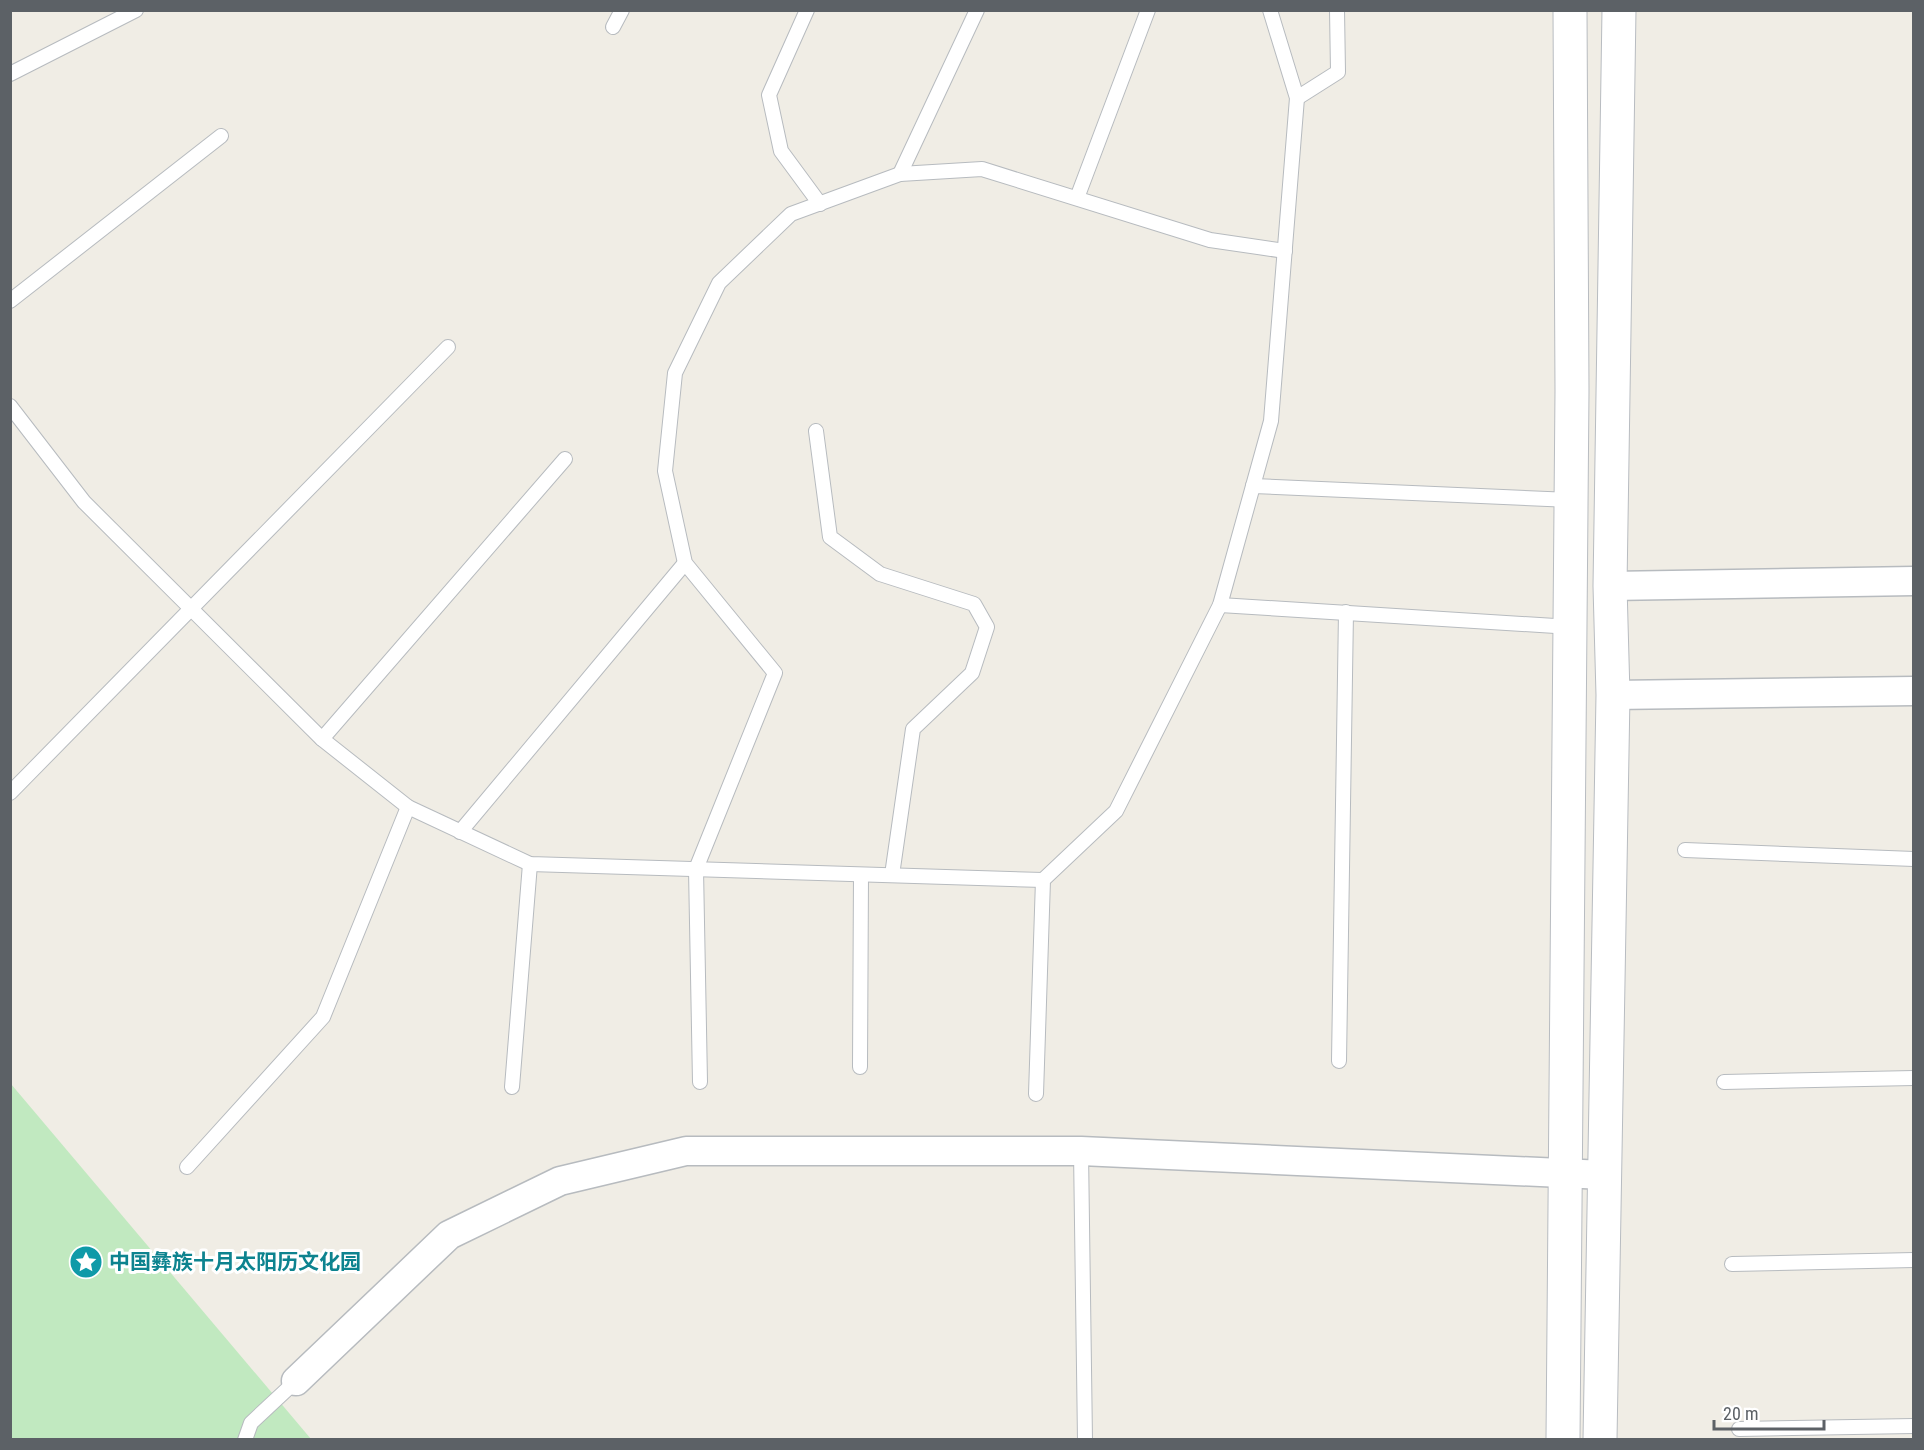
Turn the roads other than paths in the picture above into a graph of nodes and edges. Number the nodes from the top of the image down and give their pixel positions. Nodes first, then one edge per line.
1 (136, 10) edge
2 (622, 10) edge
3 (807, 10) edge
4 (977, 10) edge
5 (1148, 10) edge
6 (1270, 10) edge
7 (1337, 10) edge
8 (1570, 10) edge
9 (1619, 10) edge
10 (614, 27) dead end
11 (10, 74) edge
12 (1297, 98) junction
13 (221, 136) dead end
14 (900, 174) junction
15 (1077, 198) junction
16 (820, 204) junction
17 (1285, 251) junction
18 (10, 301) edge
19 (448, 347) dead end
20 (10, 406) edge
21 (816, 431) dead end
22 (565, 459) dead end
23 (1253, 486) junction
24 (1571, 500) junction
25 (685, 562) junction
26 (1914, 581) edge
27 (1610, 586) junction
28 (1220, 605) junction
29 (191, 609) junction
30 (1346, 612) junction
31 (1570, 627) junction
32 (1914, 691) edge
33 (1613, 695) junction
34 (322, 739) junction
35 (10, 793) edge
36 (408, 807) junction
37 (460, 832) junction
38 (1685, 850) dead end
39 (1914, 859) edge
40 (530, 864) junction
41 (696, 870) junction
42 (861, 874) junction
43 (892, 876) junction
44 (1043, 880) junction
45 (1339, 1061) dead end
46 (860, 1067) dead end
47 (1914, 1078) edge
48 (700, 1082) dead end
49 (1724, 1082) dead end
50 (512, 1087) dead end
51 (1036, 1094) dead end
52 (1082, 1151) junction
53 (187, 1167) dead end
54 (1567, 1173) junction
55 (1604, 1175) junction
56 (1914, 1260) edge
57 (1732, 1264) dead end
58 (296, 1381) joint
59 (1914, 1426) edge
60 (1739, 1429) dead end
61 (245, 1440) edge
62 (1085, 1440) edge
63 (1563, 1440) edge
64 (1600, 1440) edge

1 - 11 lane
2 - 10 lane
3 - 16 lane
4 - 14 lane
5 - 15 lane
6 - 12 lane
7 - 12 lane
8 - 24 main road
9 - 27 main road
12 - 17 lane
13 - 18 lane
14 - 15 lane
14 - 16 lane
15 - 17 lane
16 - 25 lane
17 - 23 lane
19 - 29 lane
20 - 29 lane
21 - 43 lane
22 - 34 lane
23 - 24 lane
23 - 28 lane
24 - 31 main road
25 - 37 lane
25 - 41 lane
26 - 27 street
27 - 33 main road
28 - 30 lane
28 - 44 lane
29 - 34 lane
29 - 35 lane
30 - 31 lane
30 - 45 lane
31 - 54 main road
32 - 33 street
33 - 55 main road
34 - 36 lane
36 - 37 lane
36 - 53 lane
37 - 40 lane
38 - 39 lane
40 - 41 lane
40 - 50 lane
41 - 42 lane
41 - 48 lane
42 - 43 lane
42 - 46 lane
43 - 44 lane
44 - 51 lane
47 - 49 lane
52 - 54 street
52 - 58 street
52 - 62 lane
54 - 55 street
54 - 63 main road
55 - 64 main road
56 - 57 lane
58 - 61 lane
59 - 60 lane

